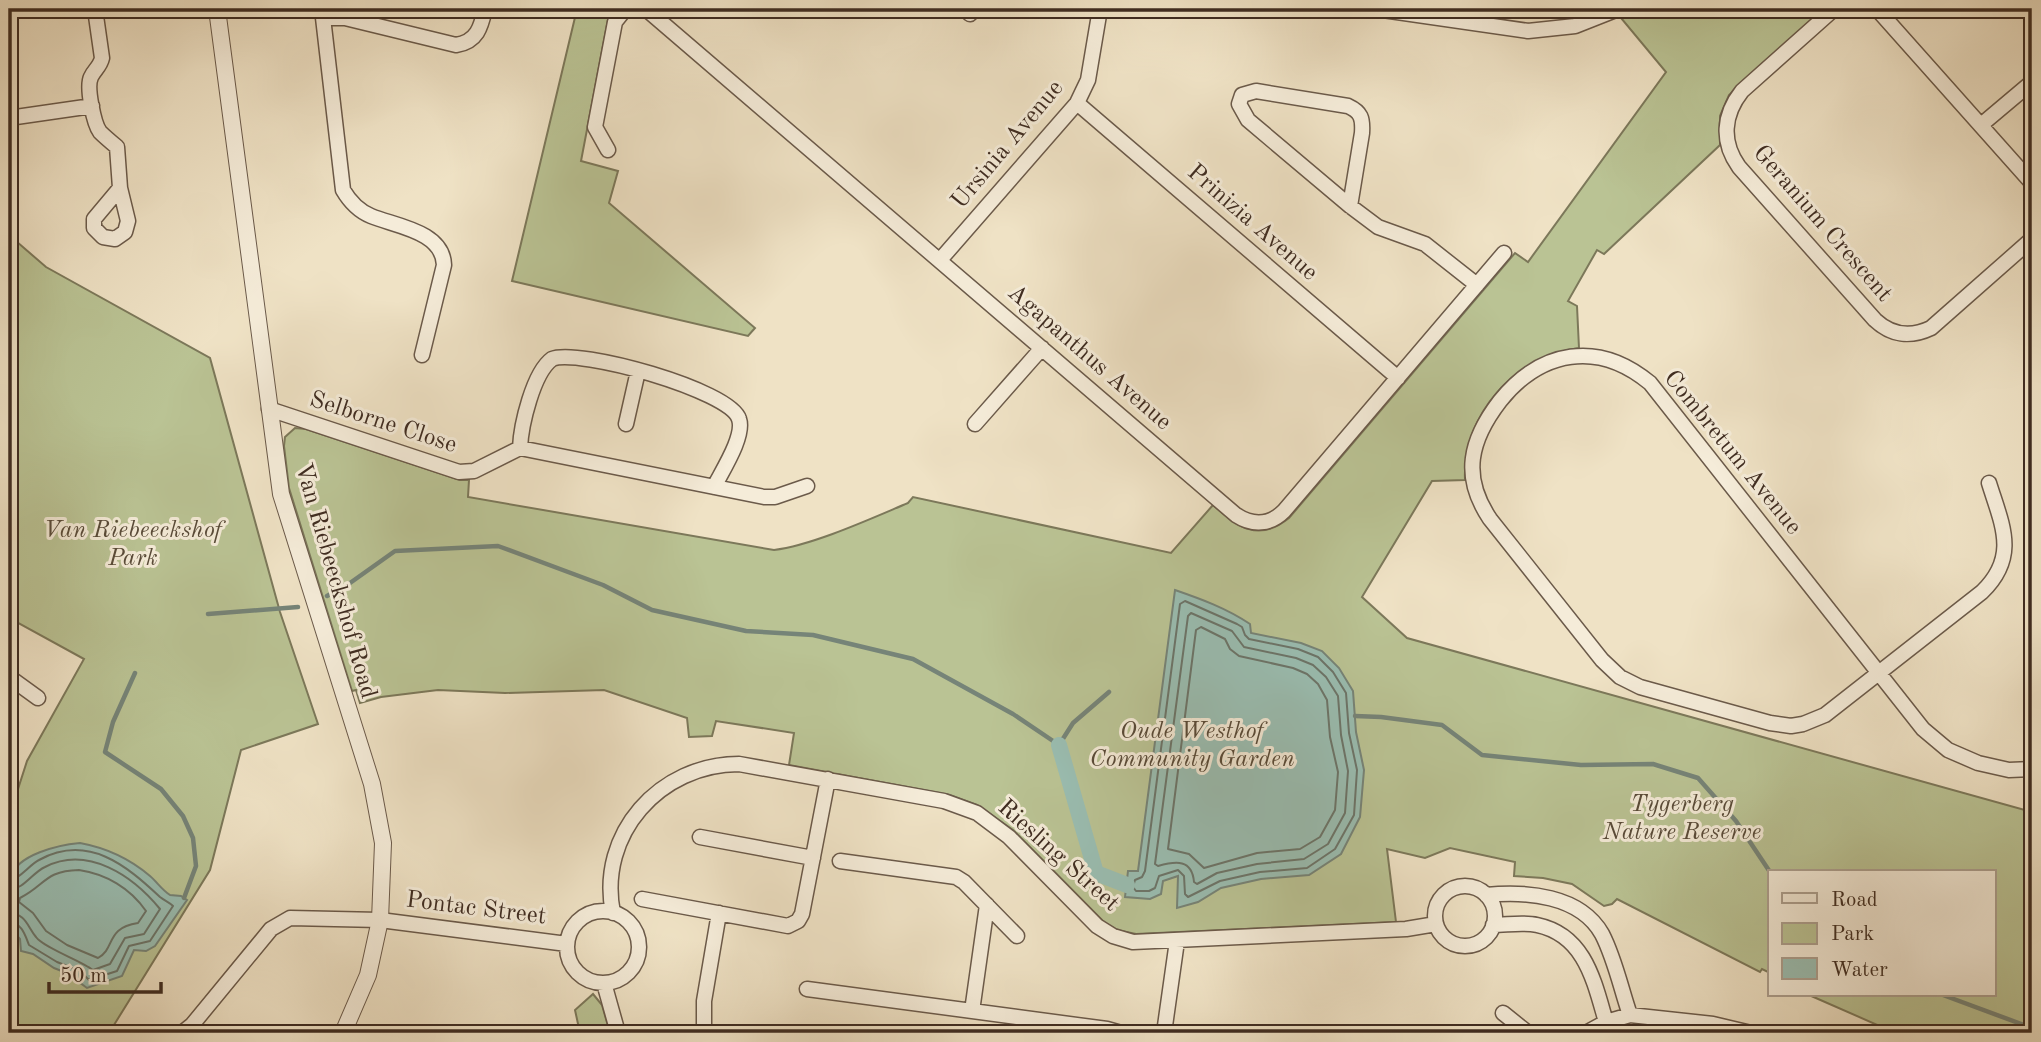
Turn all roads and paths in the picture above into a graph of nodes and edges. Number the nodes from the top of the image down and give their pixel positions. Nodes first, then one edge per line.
1 (95, 9) edge
2 (217, 9) edge
3 (485, 9) edge
4 (628, 9) edge
5 (646, 9) edge
6 (1100, 9) edge
7 (1376, 9) edge
8 (1618, 9) edge
9 (1833, 9) edge
10 (1877, 9) edge
11 (322, 13) edge
12 (2032, 82) edge
13 (1077, 103) junction
14 (92, 106) junction
15 (9, 118) edge
16 (1981, 125) junction
17 (608, 150) dead end
18 (2032, 183) edge
19 (120, 188) dead end
20 (1350, 206) junction
21 (2032, 239) edge
22 (1504, 253) dead end
23 (940, 260) junction
24 (1477, 285) junction
25 (1042, 348) junction
26 (422, 355) dead end
27 (638, 371) junction
28 (1398, 378) junction
29 (270, 409) junction
30 (626, 424) dead end
31 (975, 424) dead end
32 (520, 448) junction
33 (1989, 483) dead end
34 (807, 486) dead end
35 (714, 487) junction
36 (1878, 674) junction
37 (9, 677) edge
38 (38, 698) dead end
39 (2032, 769) edge
40 (828, 779) junction
41 (700, 837) dead end
42 (813, 858) junction
43 (840, 861) dead end
44 (1486, 895) junction
45 (642, 899) dead end
46 (987, 905) junction
47 (613, 913) junction
48 (719, 913) junction
49 (380, 920) junction
50 (1436, 924) junction
51 (1493, 925) junction
52 (1017, 936) dead end
53 (1177, 941) junction
54 (567, 944) junction
55 (604, 983) junction
56 (807, 989) dead end
57 (972, 1011) junction
58 (1503, 1013) dead end
59 (1630, 1016) junction
60 (1606, 1022) junction
61 (182, 1033) edge
62 (343, 1033) edge
63 (618, 1033) edge
64 (704, 1033) edge
65 (1121, 1033) edge
66 (1164, 1033) edge
67 (1528, 1033) edge
68 (1586, 1033) edge
69 (1751, 1033) edge

1 - 14 street
2 - 29 street, Van Riebeeckshof Road
3 - 11 street
4 - 17 street
5 - 23 street, Agapanthus Avenue
6 - 13 street, Ursinia Avenue
7 - 8 street
9 - 21 street, Geranium Crescent
10 - 16 street
11 - 26 street
12 - 16 street
13 - 23 street, Ursinia Avenue
13 - 28 street, Prinizia Avenue
14 - 15 street
14 - 19 street
16 - 18 street
20 - 20 street
20 - 24 street
22 - 24 street, Agapanthus Avenue
23 - 25 street, Agapanthus Avenue
24 - 28 street, Agapanthus Avenue
25 - 28 street, Agapanthus Avenue
25 - 31 street
27 - 30 street
27 - 32 street
27 - 35 street
29 - 32 street, Selborne Close
29 - 49 street, Van Riebeeckshof Road
32 - 35 street
33 - 36 street
34 - 35 street
36 - 36 street, Combretum Avenue
36 - 39 street, Combretum Avenue
37 - 38 street
40 - 42 street
40 - 47 street, Riesling Street
40 - 53 street, Riesling Street
41 - 42 street
42 - 48 street
43 - 46 street
44 - 50 street
44 - 51 street
44 - 59 street
45 - 48 street
46 - 52 street
46 - 57 street
47 - 54 street
47 - 55 street
48 - 64 street
49 - 54 street, Pontac Street
49 - 61 street, Pontac Street
49 - 62 street, Van Riebeeckshof Road
50 - 51 street
50 - 53 street, Riesling Street
51 - 60 street
53 - 66 street
54 - 55 street
55 - 63 street
56 - 57 street
57 - 65 street
58 - 67 street
59 - 60 street
59 - 69 street
60 - 68 street

